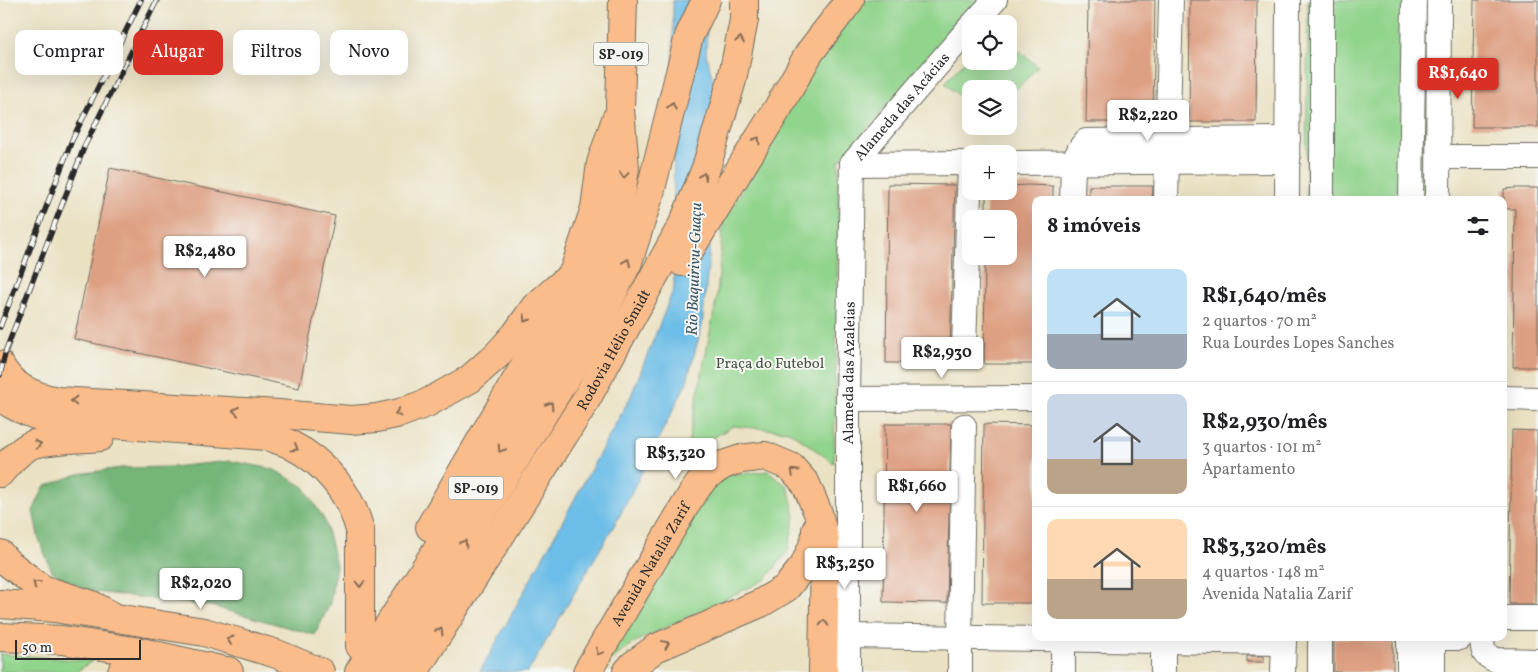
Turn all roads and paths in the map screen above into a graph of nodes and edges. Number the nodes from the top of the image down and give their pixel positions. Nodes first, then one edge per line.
1 (623, 0) edge
2 (706, 0) edge
3 (744, 0) edge
4 (850, 0) edge
5 (994, 0) edge
6 (1171, 0) edge
7 (1288, 0) edge
8 (1322, 0) edge
9 (1414, 0) edge
10 (1440, 0) edge
11 (981, 15) edge
12 (962, 37) edge
13 (620, 109) junction
14 (1167, 150) junction
15 (1288, 150) junction
16 (1438, 157) junction
17 (1538, 157) edge
18 (1073, 162) junction
19 (962, 163) edge
20 (1017, 163) edge
21 (852, 164) junction
22 (1072, 196) edge
23 (1166, 196) edge
24 (1287, 196) edge
25 (1322, 196) edge
26 (1411, 196) edge
27 (1438, 196) edge
28 (970, 200) edge
29 (573, 274) junction
30 (964, 348) dead end
31 (0, 365) edge
32 (0, 397) edge
33 (1032, 398) edge
34 (1507, 398) edge
35 (848, 399) junction
36 (1538, 399) edge
37 (578, 412) junction
38 (964, 426) dead end
39 (196, 430) junction
40 (0, 474) edge
41 (818, 513) junction
42 (0, 554) edge
43 (0, 604) edge
44 (420, 613) junction
45 (112, 616) junction
46 (1507, 618) edge
47 (1538, 618) edge
48 (849, 636) junction
49 (0, 637) edge
50 (960, 637) junction
51 (1032, 638) edge
52 (1063, 641) edge
53 (1163, 641) edge
54 (1284, 641) edge
55 (1320, 641) edge
56 (1409, 641) edge
57 (1433, 641) edge
58 (1482, 641) edge
59 (360, 659) edge
60 (1538, 661) edge
61 (122, 672) edge
62 (190, 672) edge
63 (224, 672) edge
64 (229, 672) edge
65 (320, 672) edge
66 (344, 672) edge
67 (376, 672) edge
68 (390, 672) edge
69 (414, 672) edge
70 (587, 672) edge
71 (627, 672) edge
72 (823, 672) edge
73 (848, 672) edge
74 (960, 672) edge
75 (1063, 672) edge
76 (1163, 672) edge
77 (1283, 672) edge
78 (1320, 672) edge
79 (1409, 672) edge
80 (1433, 672) edge

1 - 13 main road, SP-019
44 -> 2 main road
37 -> 3 main road, Rodovia Hélio Smidt / SP-019
37 -> 4 main road
5 - 11 street, Alameda das Acácias
6 - 14 street
7 - 15 street
8 - 25 street
9 - 26 street
10 - 16 street
12 - 21 street, Alameda das Acácias
13 - 29 main road, SP-019
13 -> 59 main road, SP-019
14 - 15 street
14 - 18 street
14 - 23 street
15 - 24 street
16 - 17 street
16 - 27 street
18 - 20 street
18 - 22 street
19 - 21 street
21 - 35 street, Alameda das Azaleias
28 - 30 street
29 -> 31 main road
29 - 59 main road, SP-019
32 - 39 main road
33 - 35 street
34 - 36 street
35 - 48 street, Alameda das Azaleias
69 -> 37 main road, Rodovia Hélio Smidt / SP-019
38 - 50 street
40 -> 39 main road
39 -> 59 main road
41 -> 70 main road, Avenida Natalia Zarif
71 -> 41 main road, Avenida Natalia Zarif
72 -> 41 main road
45 -> 42 main road
43 - 45 main road
44 - 67 main road
44 - 68 main road
65 -> 45 main road
46 - 47 street
48 - 50 street
48 - 73 street, Alameda das Azaleias
49 - 64 main road
50 - 51 street
50 - 74 street
52 - 75 street
53 - 76 street
54 - 77 street
55 - 78 street
56 - 79 street
57 - 80 street
58 - 60 street
59 - 66 main road, SP-019
61 - 62 main road
63 - 64 main road

